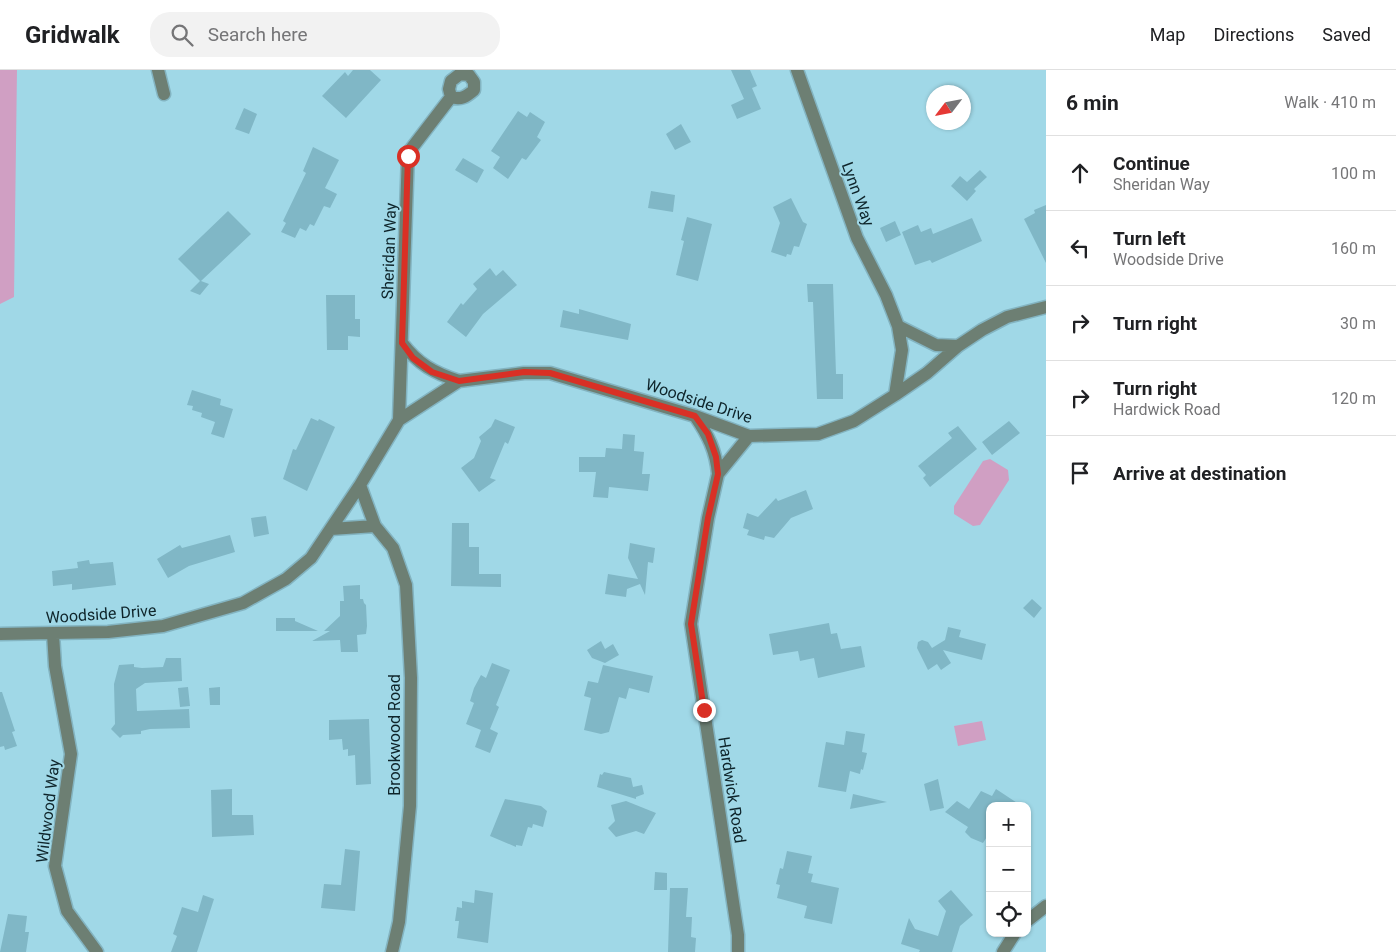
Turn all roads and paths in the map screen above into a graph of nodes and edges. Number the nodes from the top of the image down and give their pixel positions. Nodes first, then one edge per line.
1 (158, 70) edge
2 (797, 70) edge
3 (164, 94) dead end
4 (451, 96) dead end
5 (1046, 307) edge
6 (898, 326) junction
7 (402, 343) junction
8 (958, 346) junction
9 (459, 381) junction
10 (896, 395) junction
11 (695, 416) junction
12 (399, 420) junction
13 (750, 436) junction
14 (718, 474) junction
15 (360, 485) junction
16 (375, 526) junction
17 (331, 530) junction
18 (0, 634) edge
19 (53, 634) junction
20 (1046, 906) edge
21 (1031, 918) edge
22 (1013, 937) edge
23 (97, 952) edge
24 (392, 952) edge
25 (738, 952) edge
26 (1003, 952) edge

1 - 3 street
2 - 6 street, Lynn Way
4 - 7 street, Sheridan Way
5 - 8 street, Woodside Drive
6 - 8 street
6 - 10 street, Lynn Way
7 - 9 street, Woodside Drive
7 - 12 street, Sheridan Way
8 - 10 street, Woodside Drive
9 - 11 street, Woodside Drive
9 - 12 street, Woodside Drive
10 - 13 street, Woodside Drive
11 - 13 street, Woodside Drive
11 - 14 street
12 - 15 street, Woodside Drive
13 - 14 street, Hardwick Road
14 - 25 street, Hardwick Road
15 - 16 street, Brookwood Road
15 - 17 street, Woodside Drive
16 - 17 street
16 - 24 street, Brookwood Road
17 - 19 street, Woodside Drive
18 - 19 street, Woodside Drive
19 - 23 street, Wildwood Way
20 - 21 street
22 - 26 street

